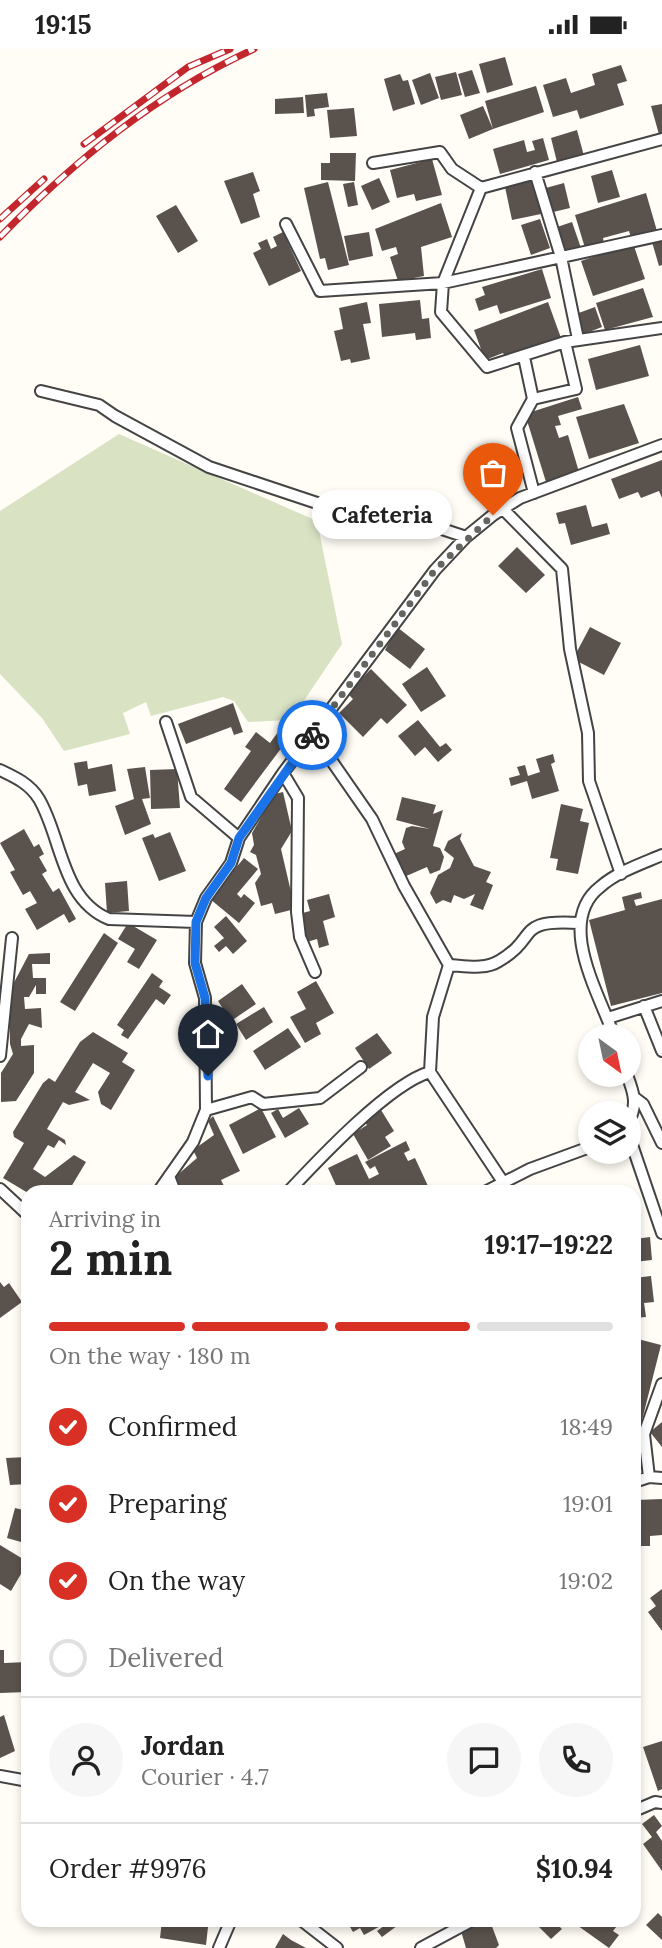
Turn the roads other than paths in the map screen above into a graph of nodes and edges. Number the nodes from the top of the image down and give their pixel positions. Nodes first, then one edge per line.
1 (662, 139) edge
2 (373, 163) dead end
3 (535, 172) junction
4 (481, 188) junction
5 (286, 224) dead end
6 (662, 235) edge
7 (561, 257) junction
8 (443, 283) junction
9 (662, 328) edge
10 (578, 339) junction
11 (565, 342) junction
12 (524, 357) junction
13 (41, 391) dead end
14 (533, 399) junction
15 (662, 445) edge
16 (534, 493) junction
17 (503, 509) junction
18 (466, 537) junction
19 (166, 722) dead end
20 (313, 734) junction
21 (0, 770) edge
22 (283, 773) junction
23 (239, 838) junction
24 (662, 855) edge
25 (621, 874) junction
26 (196, 922) junction
27 (579, 923) junction
28 (12, 938) dead end
29 (449, 965) junction
30 (315, 972) dead end
31 (662, 1001) edge
32 (644, 1006) junction
33 (608, 1018) junction
34 (610, 1024) edge
35 (662, 1051) edge
36 (0, 1056) edge
37 (361, 1067) dead end
38 (430, 1072) junction
39 (631, 1087) edge
40 (635, 1098) junction
41 (635, 1101) edge
42 (206, 1110) junction
43 (662, 1143) edge
44 (578, 1152) edge
45 (639, 1164) edge
46 (169, 1176) junction
47 (503, 1182) junction
48 (163, 1185) edge
49 (172, 1185) edge
50 (294, 1185) edge
51 (498, 1185) edge
52 (0, 1189) edge
53 (21, 1208) edge
54 (662, 1233) edge
55 (662, 1384) edge
56 (649, 1476) junction
57 (662, 1478) edge
58 (641, 1479) edge
59 (0, 1776) edge
60 (21, 1780) edge
61 (662, 1803) edge
62 (641, 1808) edge
63 (228, 1927) edge
64 (310, 1927) edge
65 (460, 1927) edge
66 (219, 1948) edge
67 (337, 1948) edge
68 (421, 1948) edge

1 - 3 street
2 - 4 street
3 - 4 street
3 - 7 street
4 - 8 street
5 - 8 street
6 - 7 street
7 - 8 street
7 - 10 street
8 - 12 street
9 - 10 street
10 - 11 street
11 - 12 street
11 - 14 street
12 - 14 street
13 - 18 street
14 - 16 street
15 - 16 street
16 - 17 street
17 - 18 street
17 - 25 street
18 - 20 street
19 - 23 street
20 - 22 street
20 - 29 street
21 - 26 street
22 - 23 street
22 - 30 street
23 - 26 street
24 - 25 street
25 - 27 street
26 - 42 street
27 - 29 street
27 - 33 street
28 - 36 street
29 - 38 street
31 - 32 street
32 - 33 street
32 - 35 street
33 - 34 street
37 - 42 street
38 - 47 street
38 - 50 street
39 - 40 street
40 - 41 street
40 - 43 street
42 - 46 street
44 - 47 street
45 - 54 street
46 - 48 street
46 - 49 street
47 - 51 street
52 - 53 street
55 - 56 street
56 - 57 street
56 - 58 street
59 - 60 street
61 - 62 street
63 - 66 street
64 - 67 street
65 - 68 street

